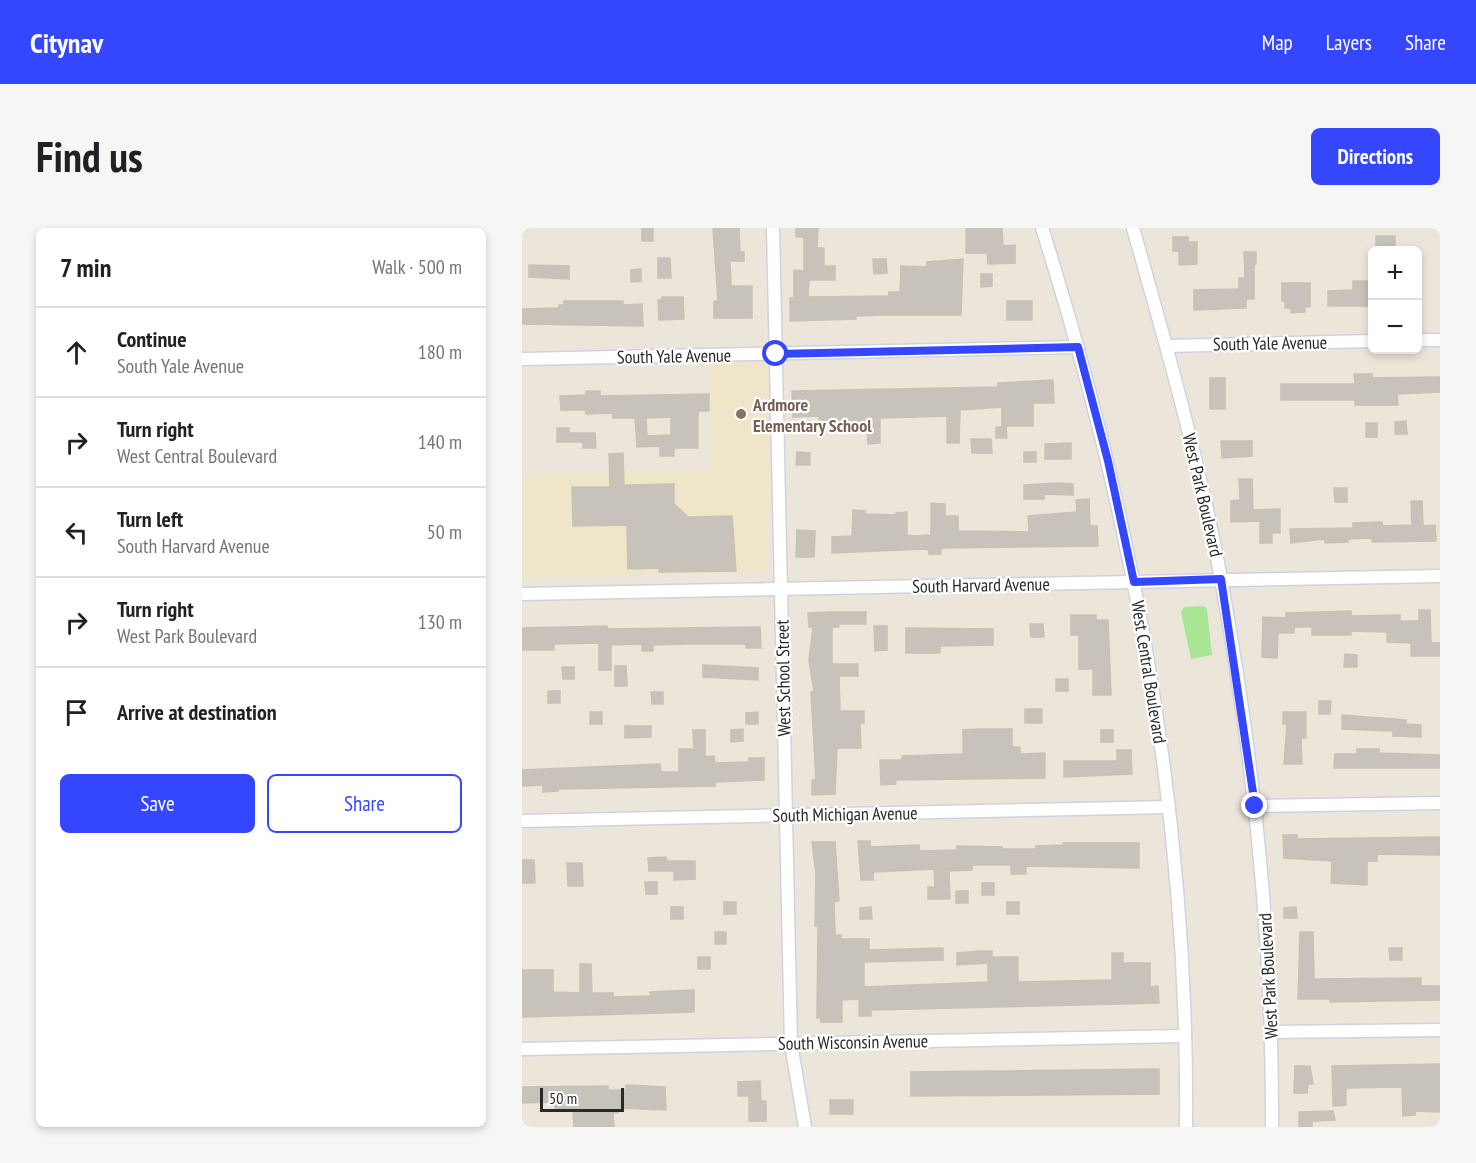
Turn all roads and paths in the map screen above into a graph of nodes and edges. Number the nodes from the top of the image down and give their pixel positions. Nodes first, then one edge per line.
1 (773, 228) edge
2 (1042, 228) edge
3 (1133, 228) edge
4 (1422, 340) edge
5 (1440, 340) edge
6 (1368, 341) edge
7 (1167, 346) junction
8 (1078, 347) junction
9 (776, 354) junction
10 (522, 359) edge
11 (1440, 576) edge
12 (1221, 579) junction
13 (1134, 582) junction
14 (781, 588) junction
15 (522, 594) edge
16 (1440, 803) edge
17 (1255, 806) junction
18 (1169, 807) junction
19 (786, 815) junction
20 (522, 821) edge
21 (1440, 1030) edge
22 (1271, 1032) junction
23 (1184, 1035) junction
24 (790, 1044) junction
25 (522, 1049) edge
26 (805, 1127) edge
27 (1186, 1127) edge
28 (1272, 1127) edge

1 - 9 street, West School Street
2 - 8 street, West Central Boulevard
3 - 7 street, West Park Boulevard
4 - 5 street
6 - 7 street, South Yale Avenue
7 - 12 street, West Park Boulevard
8 - 9 street, South Yale Avenue
8 - 13 street, West Central Boulevard
9 - 10 street, South Yale Avenue
9 - 14 street, West School Street
11 - 12 street, South Harvard Avenue
12 - 13 street, South Harvard Avenue
12 - 17 street, West Park Boulevard
13 - 14 street, South Harvard Avenue
13 - 18 street, West Central Boulevard
14 - 15 street, South Harvard Avenue
14 - 19 street, West School Street
16 - 17 street
17 - 22 street, West Park Boulevard
18 - 19 street, South Michigan Avenue
18 - 23 street, West Central Boulevard
19 - 20 street, South Michigan Avenue
19 - 24 street, West School Street
21 - 22 street
22 - 28 street, West Park Boulevard
23 - 24 street, South Wisconsin Avenue
23 - 27 street, West Central Boulevard
24 - 25 street, South Wisconsin Avenue
24 - 26 street, West School Street

